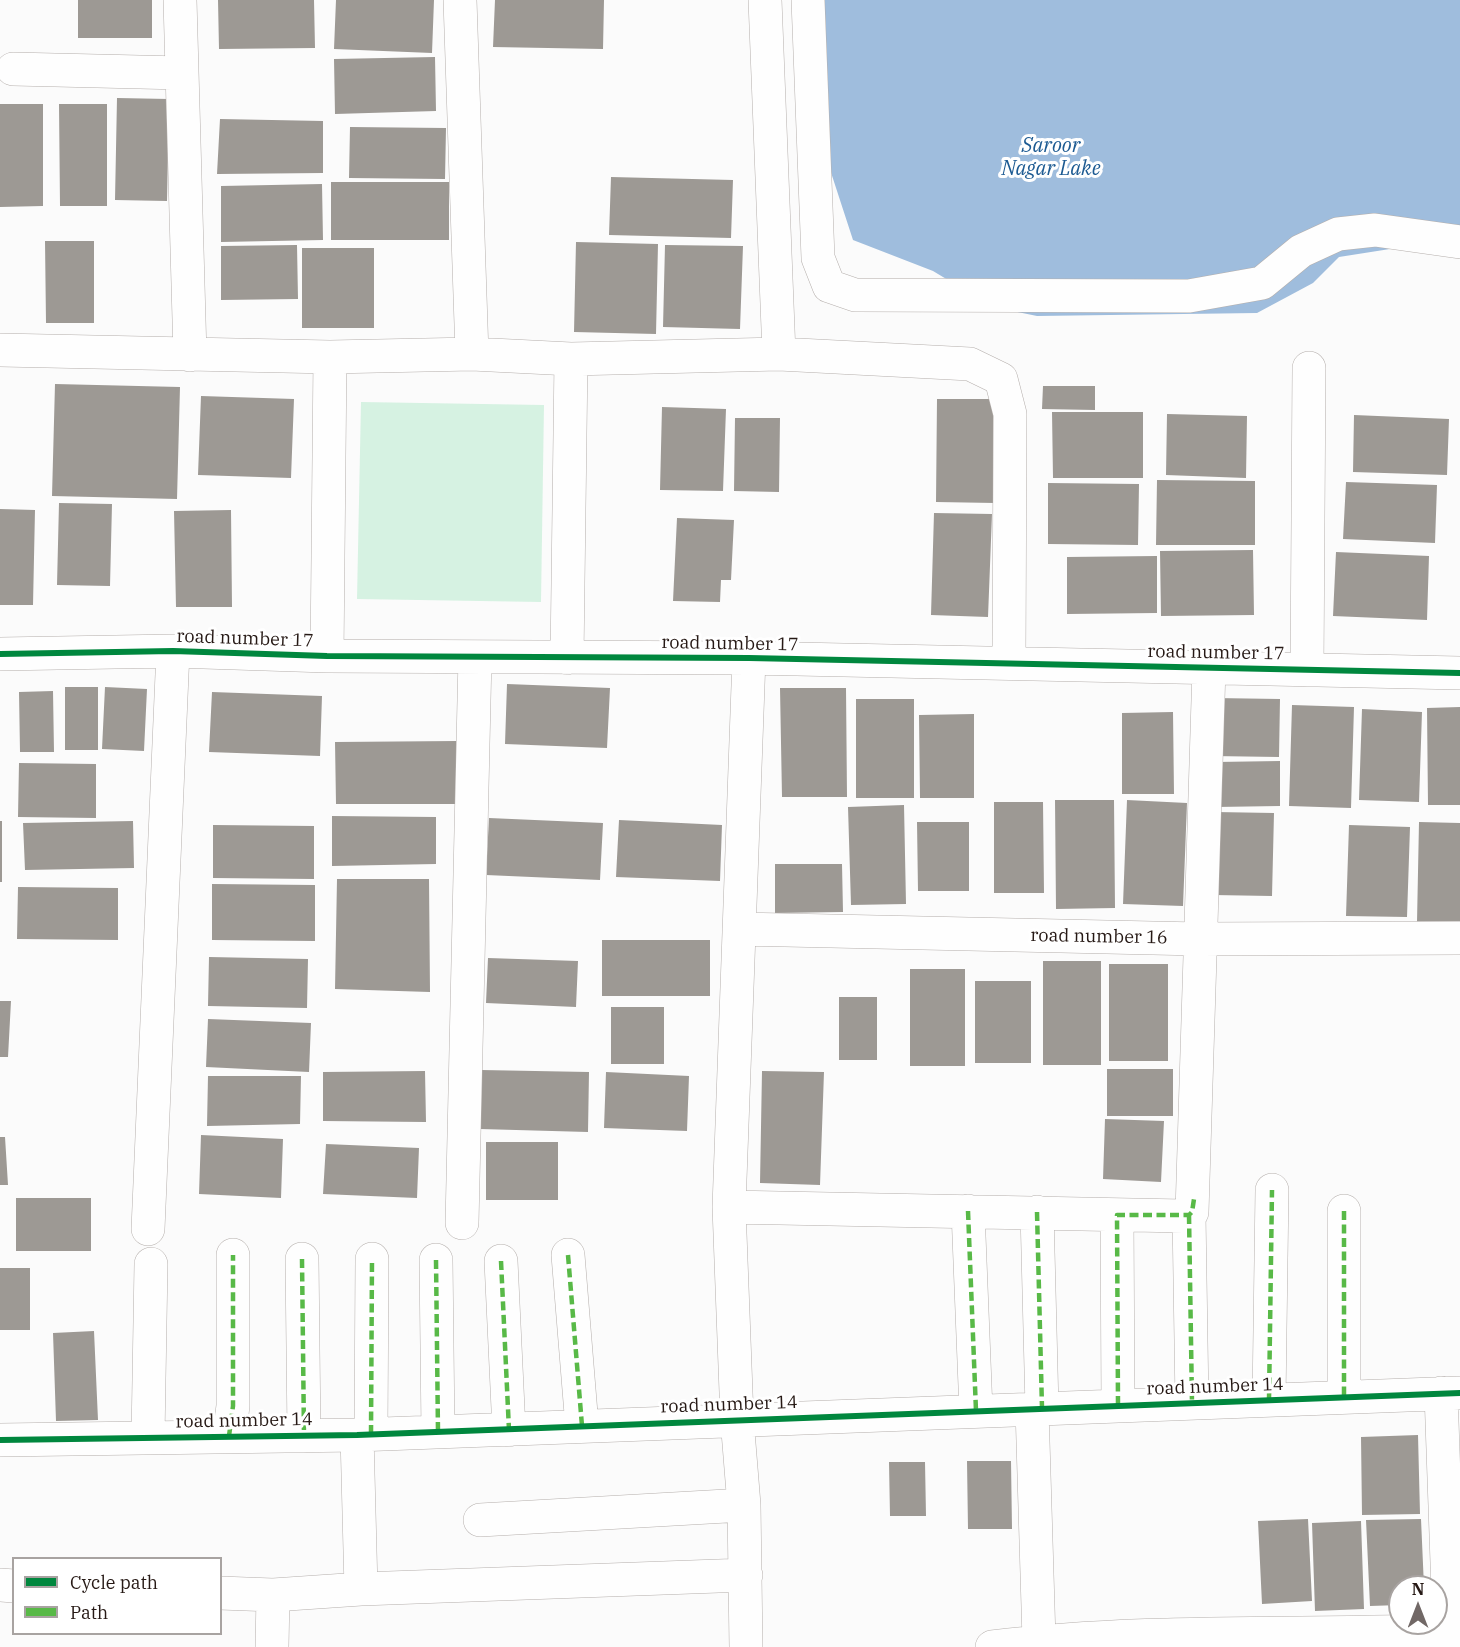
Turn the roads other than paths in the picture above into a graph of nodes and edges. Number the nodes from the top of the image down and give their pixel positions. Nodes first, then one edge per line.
1 (180, 0) edge
2 (460, 0) edge
3 (765, 0) edge
4 (808, 0) edge
5 (13, 69) dead end
6 (182, 73) junction
7 (1460, 242) edge
8 (0, 350) edge
9 (472, 354) junction
10 (779, 354) junction
11 (190, 355) junction
12 (330, 357) junction
13 (571, 359) junction
14 (1310, 368) dead end
15 (173, 651) junction
16 (0, 654) edge
17 (327, 656) junction
18 (475, 657) junction
19 (567, 658) junction
20 (749, 658) junction
21 (1009, 663) junction
22 (1209, 668) junction
23 (1307, 669) junction
24 (1460, 673) edge
25 (739, 929) junction
26 (1460, 938) edge
27 (1199, 939) junction
28 (1272, 1190) dead end
29 (729, 1207) junction
30 (968, 1211) junction
31 (1037, 1212) junction
32 (1344, 1212) dead end
33 (1117, 1215) junction
34 (1189, 1215) junction
35 (462, 1223) dead end
36 (148, 1229) dead end
37 (233, 1255) dead end
38 (568, 1255) dead end
39 (302, 1259) dead end
40 (372, 1259) dead end
41 (436, 1260) dead end
42 (501, 1261) dead end
43 (151, 1264) dead end
44 (1450, 1393) edge
45 (1344, 1397) junction
46 (1269, 1400) junction
47 (1192, 1403) junction
48 (1118, 1405) junction
49 (1037, 1408) junction
50 (976, 1411) junction
51 (737, 1419) junction
52 (582, 1426) junction
53 (509, 1430) junction
54 (438, 1432) junction
55 (364, 1435) junction
56 (229, 1436) junction
57 (304, 1436) junction
58 (148, 1437) junction
59 (0, 1440) edge
60 (744, 1506) junction
61 (480, 1520) dead end
62 (746, 1575) junction
63 (361, 1589) junction
64 (222, 1593) edge
65 (273, 1595) junction
66 (1453, 1636) edge
67 (1288, 1639) edge
68 (1371, 1639) edge
69 (1196, 1640) edge
70 (1104, 1642) edge
71 (1014, 1645) edge
72 (272, 1647) edge
73 (746, 1647) edge

1 - 6 street
2 - 9 street
3 - 10 street
4 - 7 street
5 - 6 street
6 - 11 street
8 - 11 street
9 - 12 street
9 - 13 street
10 - 13 street
10 - 21 street
11 - 12 street
12 - 17 street
13 - 19 street
14 - 23 street
15 - 16 street, road number 17
15 - 17 street, road number 17
15 - 36 street
17 - 18 street, road number 17
18 - 19 street, road number 17
18 - 35 street
19 - 20 street, road number 17
20 - 21 street, road number 17
20 - 25 street
21 - 22 street, road number 17
22 - 23 street, road number 17
22 - 27 street
23 - 24 street, road number 17
25 - 27 street, road number 16
25 - 29 street
26 - 27 street, road number 16
27 - 34 street
28 - 46 street
29 - 30 street
29 - 51 street
30 - 31 street
30 - 50 street
31 - 33 street
31 - 49 street
32 - 45 street
33 - 34 street
33 - 48 street
34 - 47 street
37 - 56 street
38 - 52 street
39 - 57 street
40 - 55 street
41 - 54 street
42 - 53 street
43 - 58 street
44 - 45 street, road number 14
44 - 66 street
45 - 46 street, road number 14
46 - 47 street, road number 14
47 - 48 street, road number 14
48 - 49 street, road number 14
49 - 50 street, road number 14
49 - 71 street
50 - 51 street, road number 14
51 - 52 street, road number 14
51 - 60 street
52 - 53 street, road number 14
53 - 54 street, road number 14
54 - 55 street, road number 14
55 - 57 street, road number 14
55 - 63 street
56 - 57 street, road number 14
56 - 58 street, road number 14
58 - 59 street, road number 14
60 - 61 street
60 - 62 street
62 - 63 street
62 - 73 street
63 - 65 street
64 - 65 street
65 - 72 street
66 - 68 street
67 - 68 street
67 - 69 street
69 - 70 street
70 - 71 street

